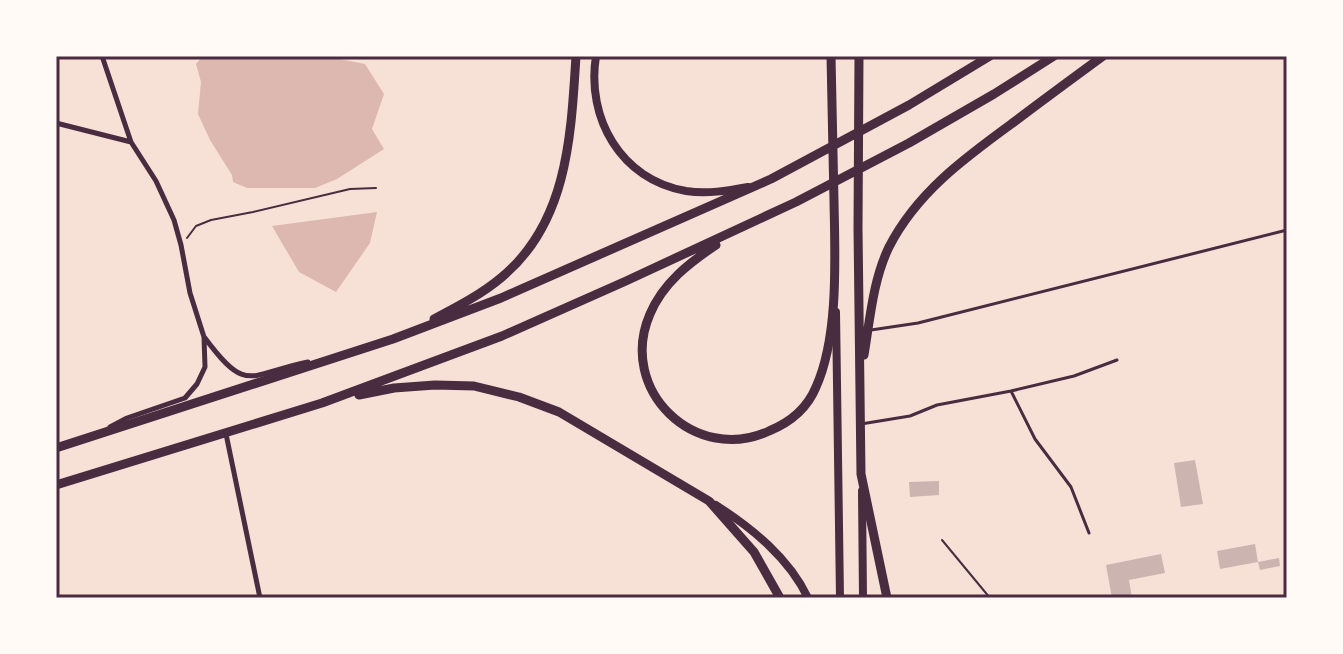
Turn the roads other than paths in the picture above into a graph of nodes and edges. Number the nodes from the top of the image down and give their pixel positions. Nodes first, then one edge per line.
1 (102, 56) edge
2 (576, 56) edge
3 (596, 56) edge
4 (829, 56) edge
5 (860, 56) edge
6 (990, 56) edge
7 (1054, 56) edge
8 (1103, 56) edge
9 (56, 123) edge
10 (131, 142) junction
11 (771, 179) junction
12 (1287, 230) edge
13 (735, 231) junction
14 (835, 247) junction
15 (864, 330) junction
16 (204, 337) junction
17 (393, 339) junction
18 (336, 357) junction
19 (1117, 360) dead end
20 (1011, 391) junction
21 (322, 403) junction
22 (861, 424) junction
23 (226, 433) junction
24 (97, 434) junction
25 (56, 448) edge
26 (861, 474) junction
27 (56, 485) edge
28 (709, 501) junction
29 (1089, 533) dead end
30 (260, 598) edge
31 (780, 598) edge
32 (808, 598) edge
33 (840, 598) edge
34 (863, 598) edge
35 (887, 598) edge

1 - 10 street
2 - 17 highway
3 - 11 main road
4 - 14 highway
5 - 15 highway
6 - 11 highway
7 - 13 highway
8 - 15 highway
9 - 10 street
10 - 16 street
11 - 17 highway
12 - 15 lane
13 - 14 highway
13 - 21 highway
14 - 33 main road
15 - 22 highway
16 - 18 street
16 - 24 street
17 - 18 highway
18 - 24 highway
19 - 20 lane
20 - 22 lane
20 - 29 lane
21 - 23 highway
21 - 28 highway
22 - 26 highway
23 - 27 highway
23 - 30 street
24 - 25 highway
26 - 34 main road
26 - 35 highway
28 - 31 highway
28 - 32 main road

